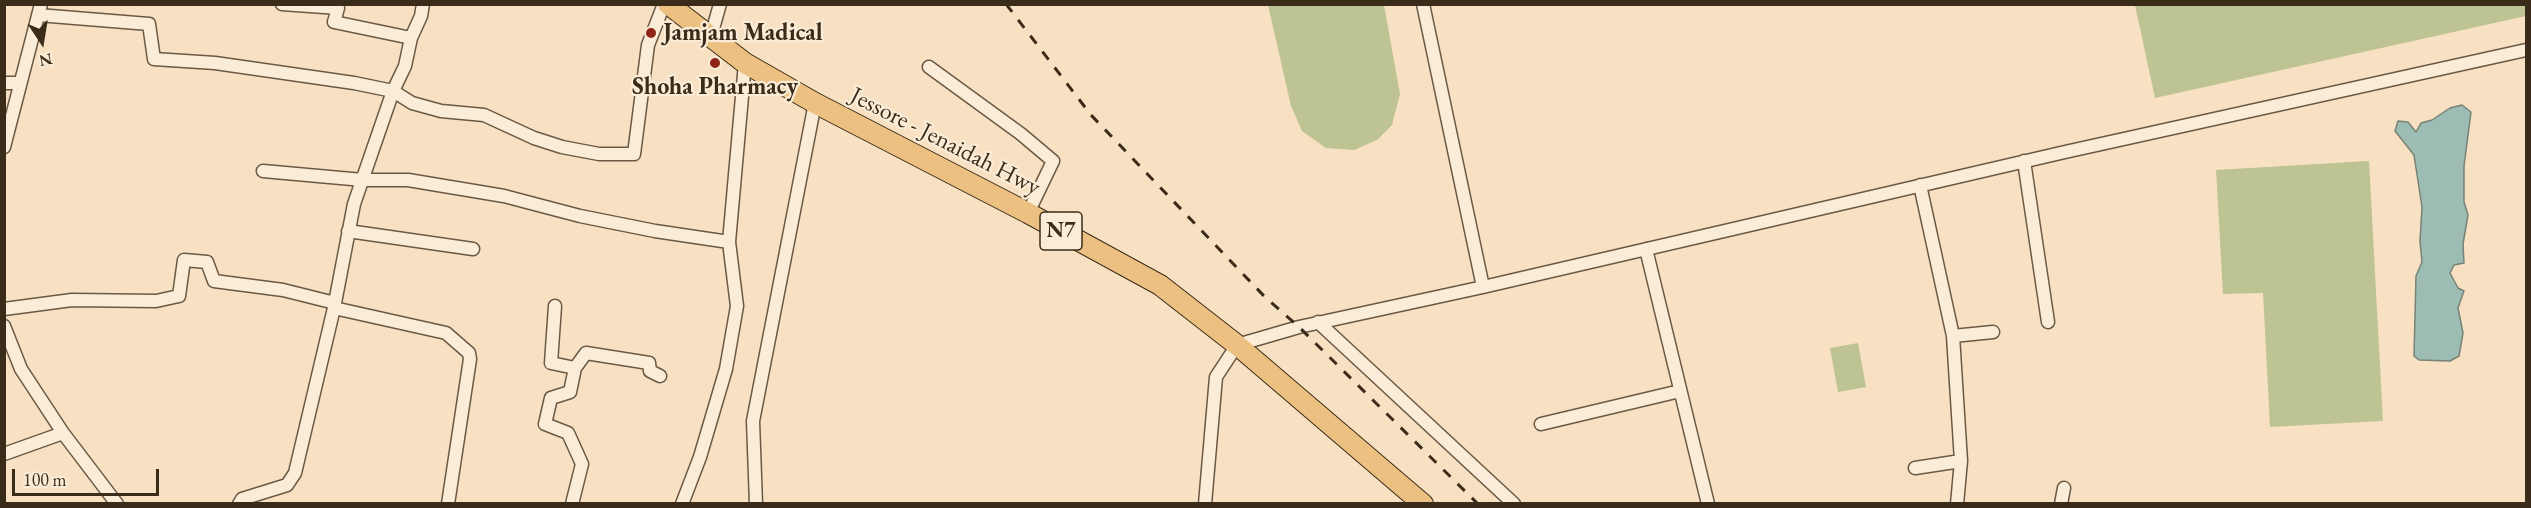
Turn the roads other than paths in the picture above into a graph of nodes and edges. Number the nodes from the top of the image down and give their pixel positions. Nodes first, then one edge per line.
1 (282, 4) edge
2 (423, 4) edge
3 (664, 4) edge
4 (668, 4) edge
5 (720, 4) edge
6 (1423, 4) edge
7 (39, 10) edge
8 (711, 36) junction
9 (411, 38) junction
10 (2526, 50) edge
11 (745, 63) junction
12 (929, 67) dead end
13 (4, 83) edge
14 (20, 83) junction
15 (393, 92) junction
16 (815, 103) junction
17 (6, 132) edge
18 (4, 147) edge
19 (2024, 161) junction
20 (263, 171) dead end
21 (363, 180) junction
22 (1920, 186) junction
23 (1028, 213) junction
24 (348, 231) junction
25 (729, 242) junction
26 (473, 249) dead end
27 (1646, 249) junction
28 (1483, 287) junction
29 (334, 305) junction
30 (555, 306) dead end
31 (4, 309) edge
32 (1318, 322) junction
33 (2048, 322) dead end
34 (4, 326) edge
35 (1993, 332) dead end
36 (1953, 336) junction
37 (1237, 345) junction
38 (575, 368) junction
39 (660, 376) dead end
40 (1680, 391) junction
41 (1541, 424) dead end
42 (63, 433) junction
43 (4, 454) edge
44 (1961, 461) junction
45 (1915, 468) dead end
46 (2064, 488) dead end
47 (117, 504) edge
48 (239, 504) edge
49 (448, 504) edge
50 (572, 504) edge
51 (682, 504) edge
52 (756, 504) edge
53 (1205, 504) edge
54 (1423, 504) edge
55 (1514, 504) edge
56 (1708, 504) edge
57 (1957, 504) edge
58 (2061, 504) edge

1 - 9 street
2 - 9 street
3 - 15 street
4 - 8 highway, Jessore - Jenaidah Hwy / N7
5 - 8 street
6 - 28 street
7 - 14 street
7 - 15 street
8 - 11 highway, Jessore - Jenaidah Hwy / N7
9 - 15 street
10 - 19 street
11 - 16 highway, Jessore - Jenaidah Hwy / N7
11 - 25 street
12 - 23 street
13 - 14 street
14 - 17 street
15 - 21 street
16 - 23 highway, Jessore - Jenaidah Hwy / N7
16 - 52 street
17 - 18 street
19 - 22 street
19 - 33 street
20 - 21 street
21 - 24 street
21 - 25 street
22 - 27 street
22 - 36 street
23 - 37 highway, Jessore - Jenaidah Hwy / N7
24 - 26 street
24 - 29 street
25 - 51 street
27 - 28 street
27 - 40 street
28 - 32 street
29 - 31 street
29 - 48 street
29 - 49 street
30 - 38 street
32 - 37 street
32 - 55 street
34 - 42 street
35 - 36 street
36 - 44 street
37 - 53 street
37 - 54 highway, Jessore - Jenaidah Hwy / N7
38 - 39 street
38 - 50 street
40 - 41 street
40 - 56 street
42 - 43 street
42 - 47 street
44 - 45 street
44 - 57 street
46 - 58 street

